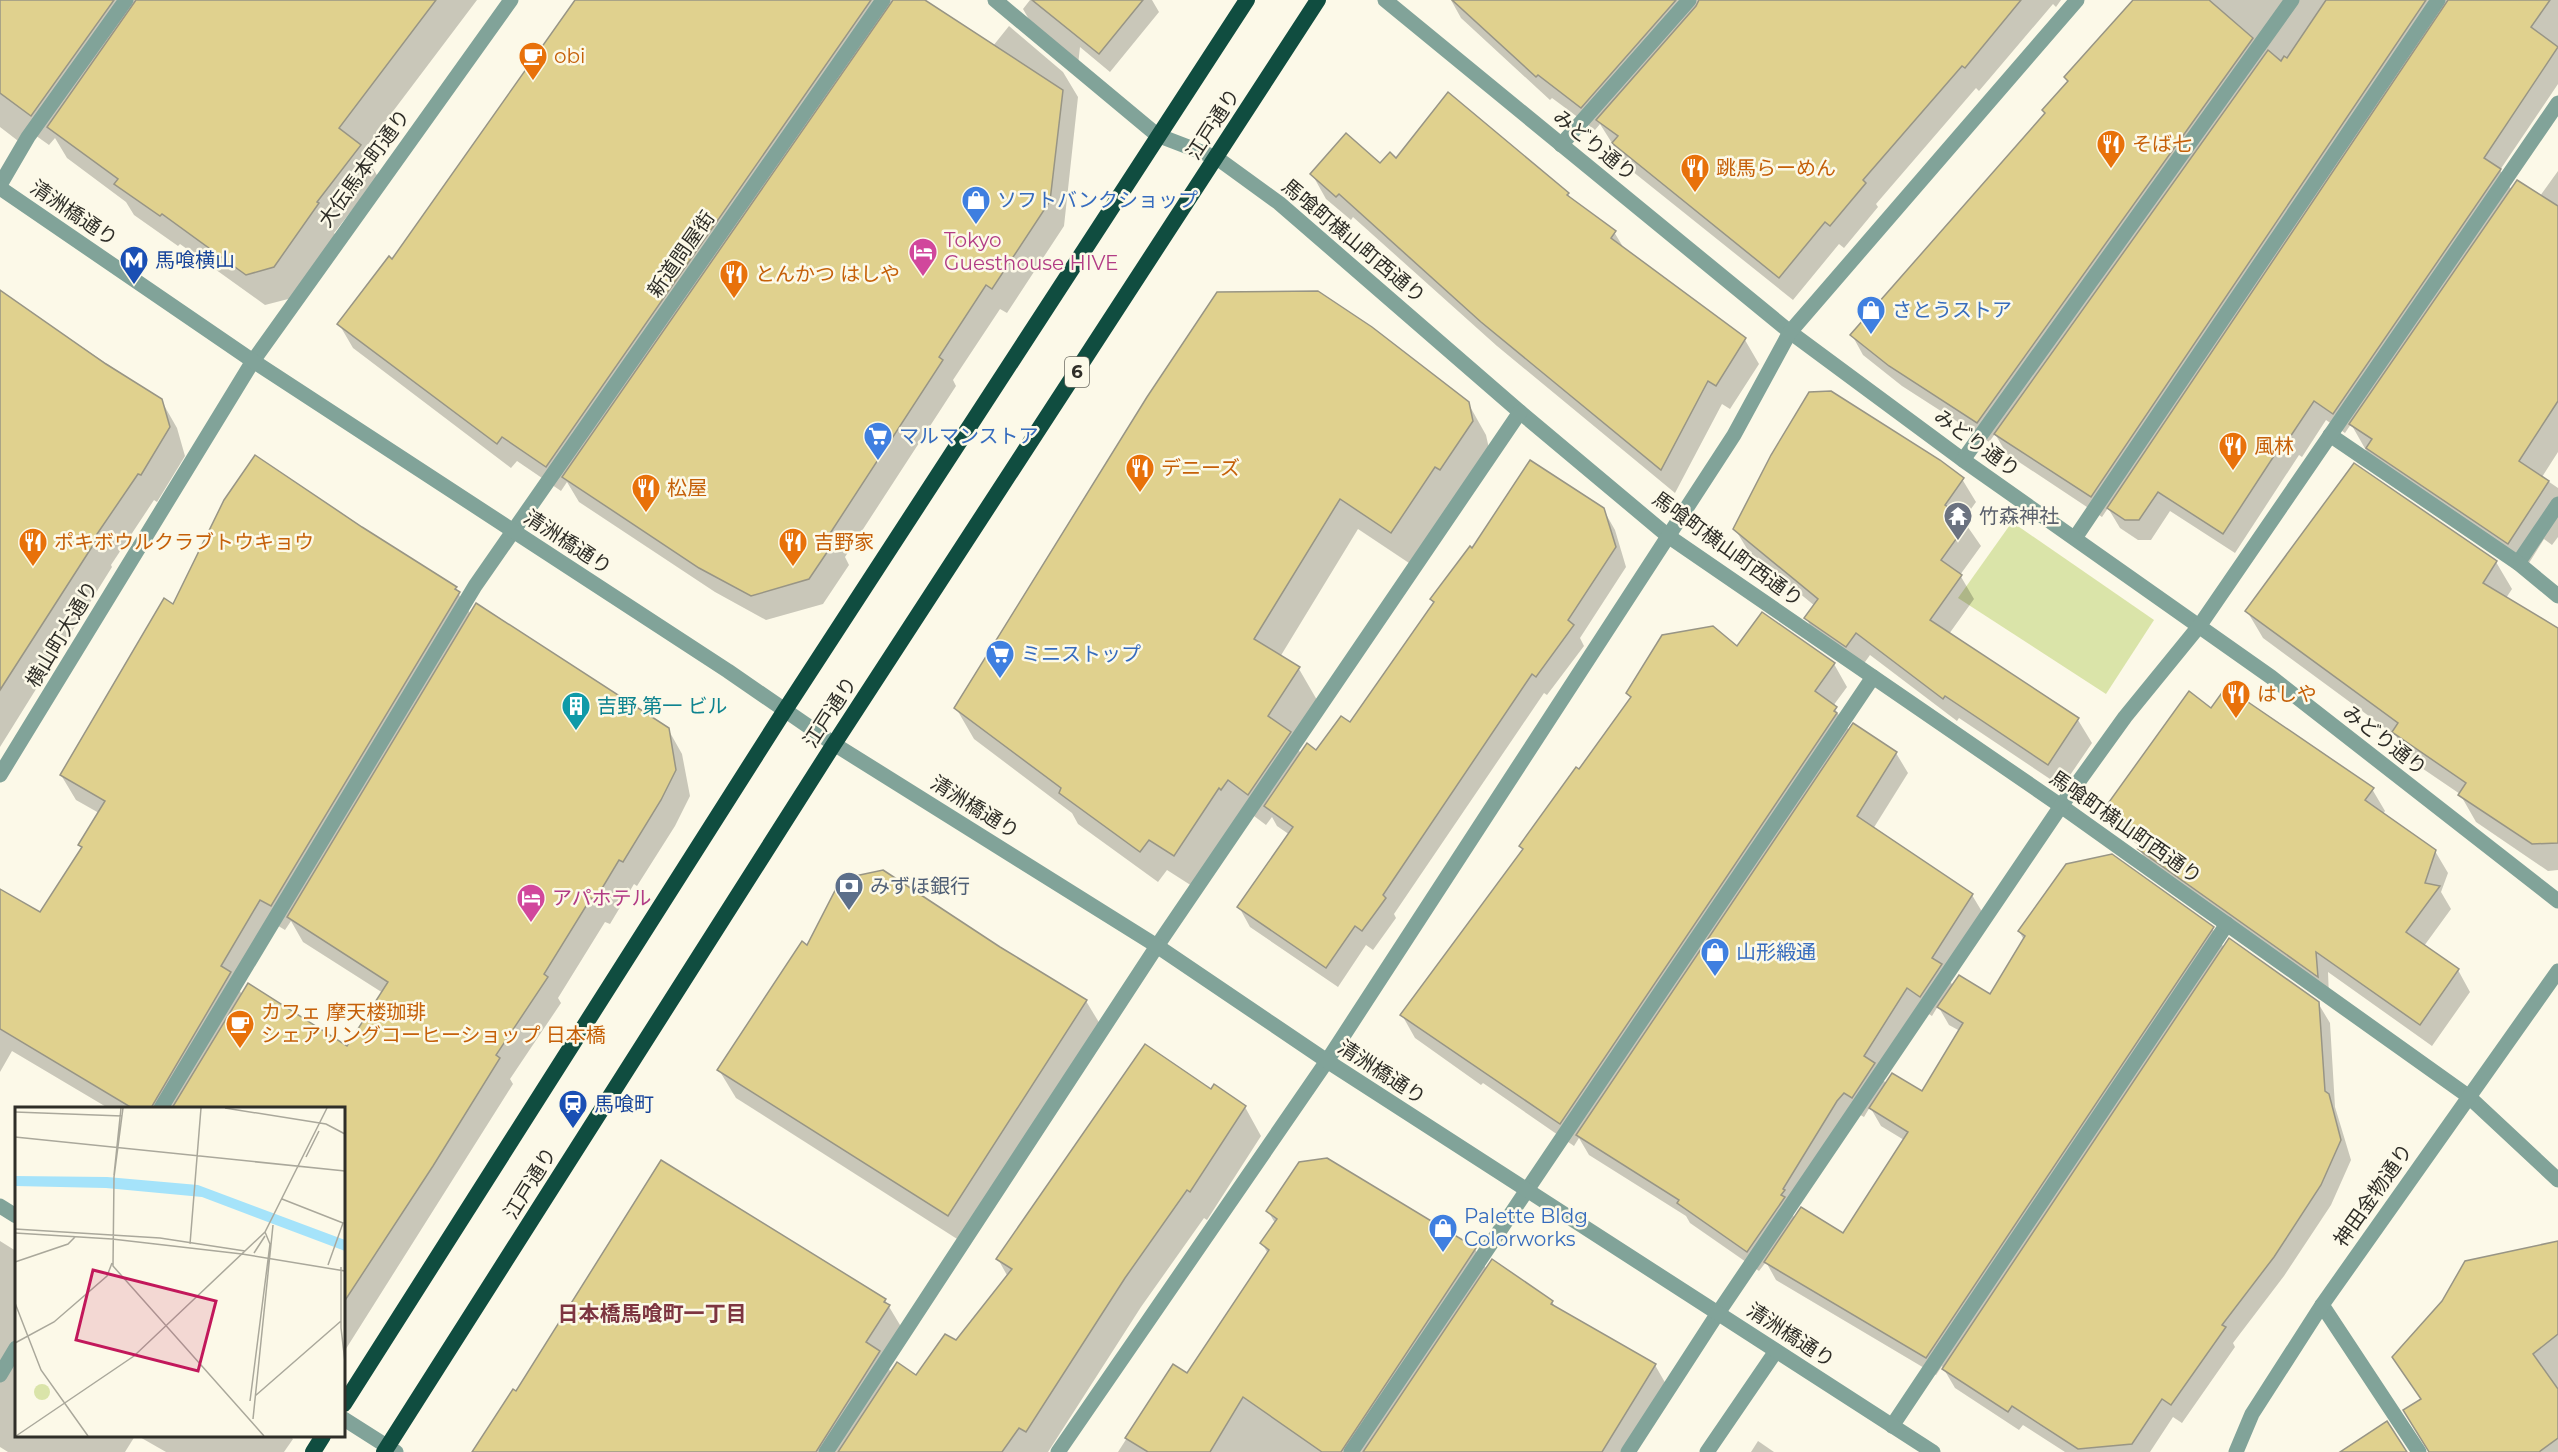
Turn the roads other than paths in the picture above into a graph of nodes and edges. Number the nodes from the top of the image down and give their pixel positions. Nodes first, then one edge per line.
1 (126, 0) edge
2 (511, 0) edge
3 (883, 0) edge
4 (994, 0) edge
5 (1247, 0) edge
6 (1318, 0) edge
7 (1386, 0) edge
8 (1689, 0) edge
9 (2077, 0) edge
10 (2292, 0) edge
11 (2438, 0) edge
12 (2558, 103) edge
13 (1157, 135) junction
14 (1561, 145) junction
15 (1217, 159) junction
16 (0, 186) edge
17 (1790, 332) junction
18 (253, 362) junction
19 (1520, 412) junction
20 (2330, 435) junction
21 (1963, 460) junction
22 (2558, 504) edge
23 (513, 531) junction
24 (1668, 536) junction
25 (2075, 538) junction
26 (2518, 563) junction
27 (2558, 596) edge
28 (2199, 625) junction
29 (1873, 677) junction
30 (785, 710) junction
31 (834, 744) junction
32 (0, 775) edge
33 (2061, 806) junction
34 (2558, 901) edge
35 (2227, 924) junction
36 (1157, 946) junction
37 (2558, 971) edge
38 (1327, 1061) junction
39 (2468, 1096) junction
40 (162, 1107) edge
41 (2558, 1180) edge
42 (1527, 1190) junction
43 (0, 1206) edge
44 (15, 1215) edge
45 (2322, 1305) junction
46 (1718, 1313) junction
47 (15, 1350) edge
48 (1776, 1351) junction
49 (0, 1376) edge
50 (345, 1402) edge
51 (345, 1420) edge
52 (1892, 1426) junction
53 (322, 1437) edge
54 (389, 1450) edge
55 (313, 1452) edge
56 (826, 1452) edge
57 (1058, 1452) edge
58 (1351, 1452) edge
59 (1628, 1452) edge
60 (1707, 1452) edge
61 (1933, 1452) edge
62 (2236, 1452) edge
63 (2420, 1452) edge

1 - 16 street
2 - 18 street, 大伝馬本町通り
3 - 23 street, 新道問屋街
4 - 13 street, 馬喰町横山町西通り
5 - 13 highway, 江戸通り
6 - 15 highway, 江戸通り / 6
7 - 14 street, みどり通り
8 - 14 street
9 - 17 street
10 - 21 street
11 - 25 street
12 - 20 street
13 - 15 street, 馬喰町横山町西通り
13 - 30 highway, 江戸通り
14 - 17 street, みどり通り
15 - 19 street, 馬喰町横山町西通り
15 - 31 highway, 江戸通り / 6
16 - 18 street, 清洲橋通り
17 - 21 street, みどり通り
17 - 24 street
18 - 23 street, 清洲橋通り
18 - 32 street, 横山町大通り
19 - 24 street, 馬喰町横山町西通り
19 - 36 street
20 - 26 street
20 - 28 street
21 - 25 street, みどり通り
22 - 26 street
23 - 30 street, 清洲橋通り
23 - 40 street, 新道問屋街
24 - 29 street, 馬喰町横山町西通り
24 - 38 street
25 - 28 street, みどり通り
26 - 27 street
28 - 33 street
28 - 34 street, みどり通り
29 - 33 street, 馬喰町横山町西通り
29 - 42 street
30 - 31 street, 清洲橋通り
30 - 50 highway, 江戸通り
31 - 36 street, 清洲橋通り
31 - 54 highway, 江戸通り / 6
33 - 35 street, 馬喰町横山町西通り
33 - 46 street
35 - 39 street, 馬喰町横山町西通り
35 - 52 street
36 - 38 street, 清洲橋通り
36 - 56 street
37 - 39 street, 神田金物通り
38 - 42 street, 清洲橋通り
38 - 57 street
39 - 41 street, 馬喰町横山町西通り
39 - 45 street, 神田金物通り
42 - 46 street, 清洲橋通り
42 - 58 street
43 - 44 street
45 - 62 street, 神田金物通り
45 - 63 street
46 - 48 street, 清洲橋通り
46 - 59 street
47 - 49 street
48 - 52 street, 清洲橋通り
48 - 60 street
51 - 54 street
52 - 61 street, 清洲橋通り
53 - 55 highway

